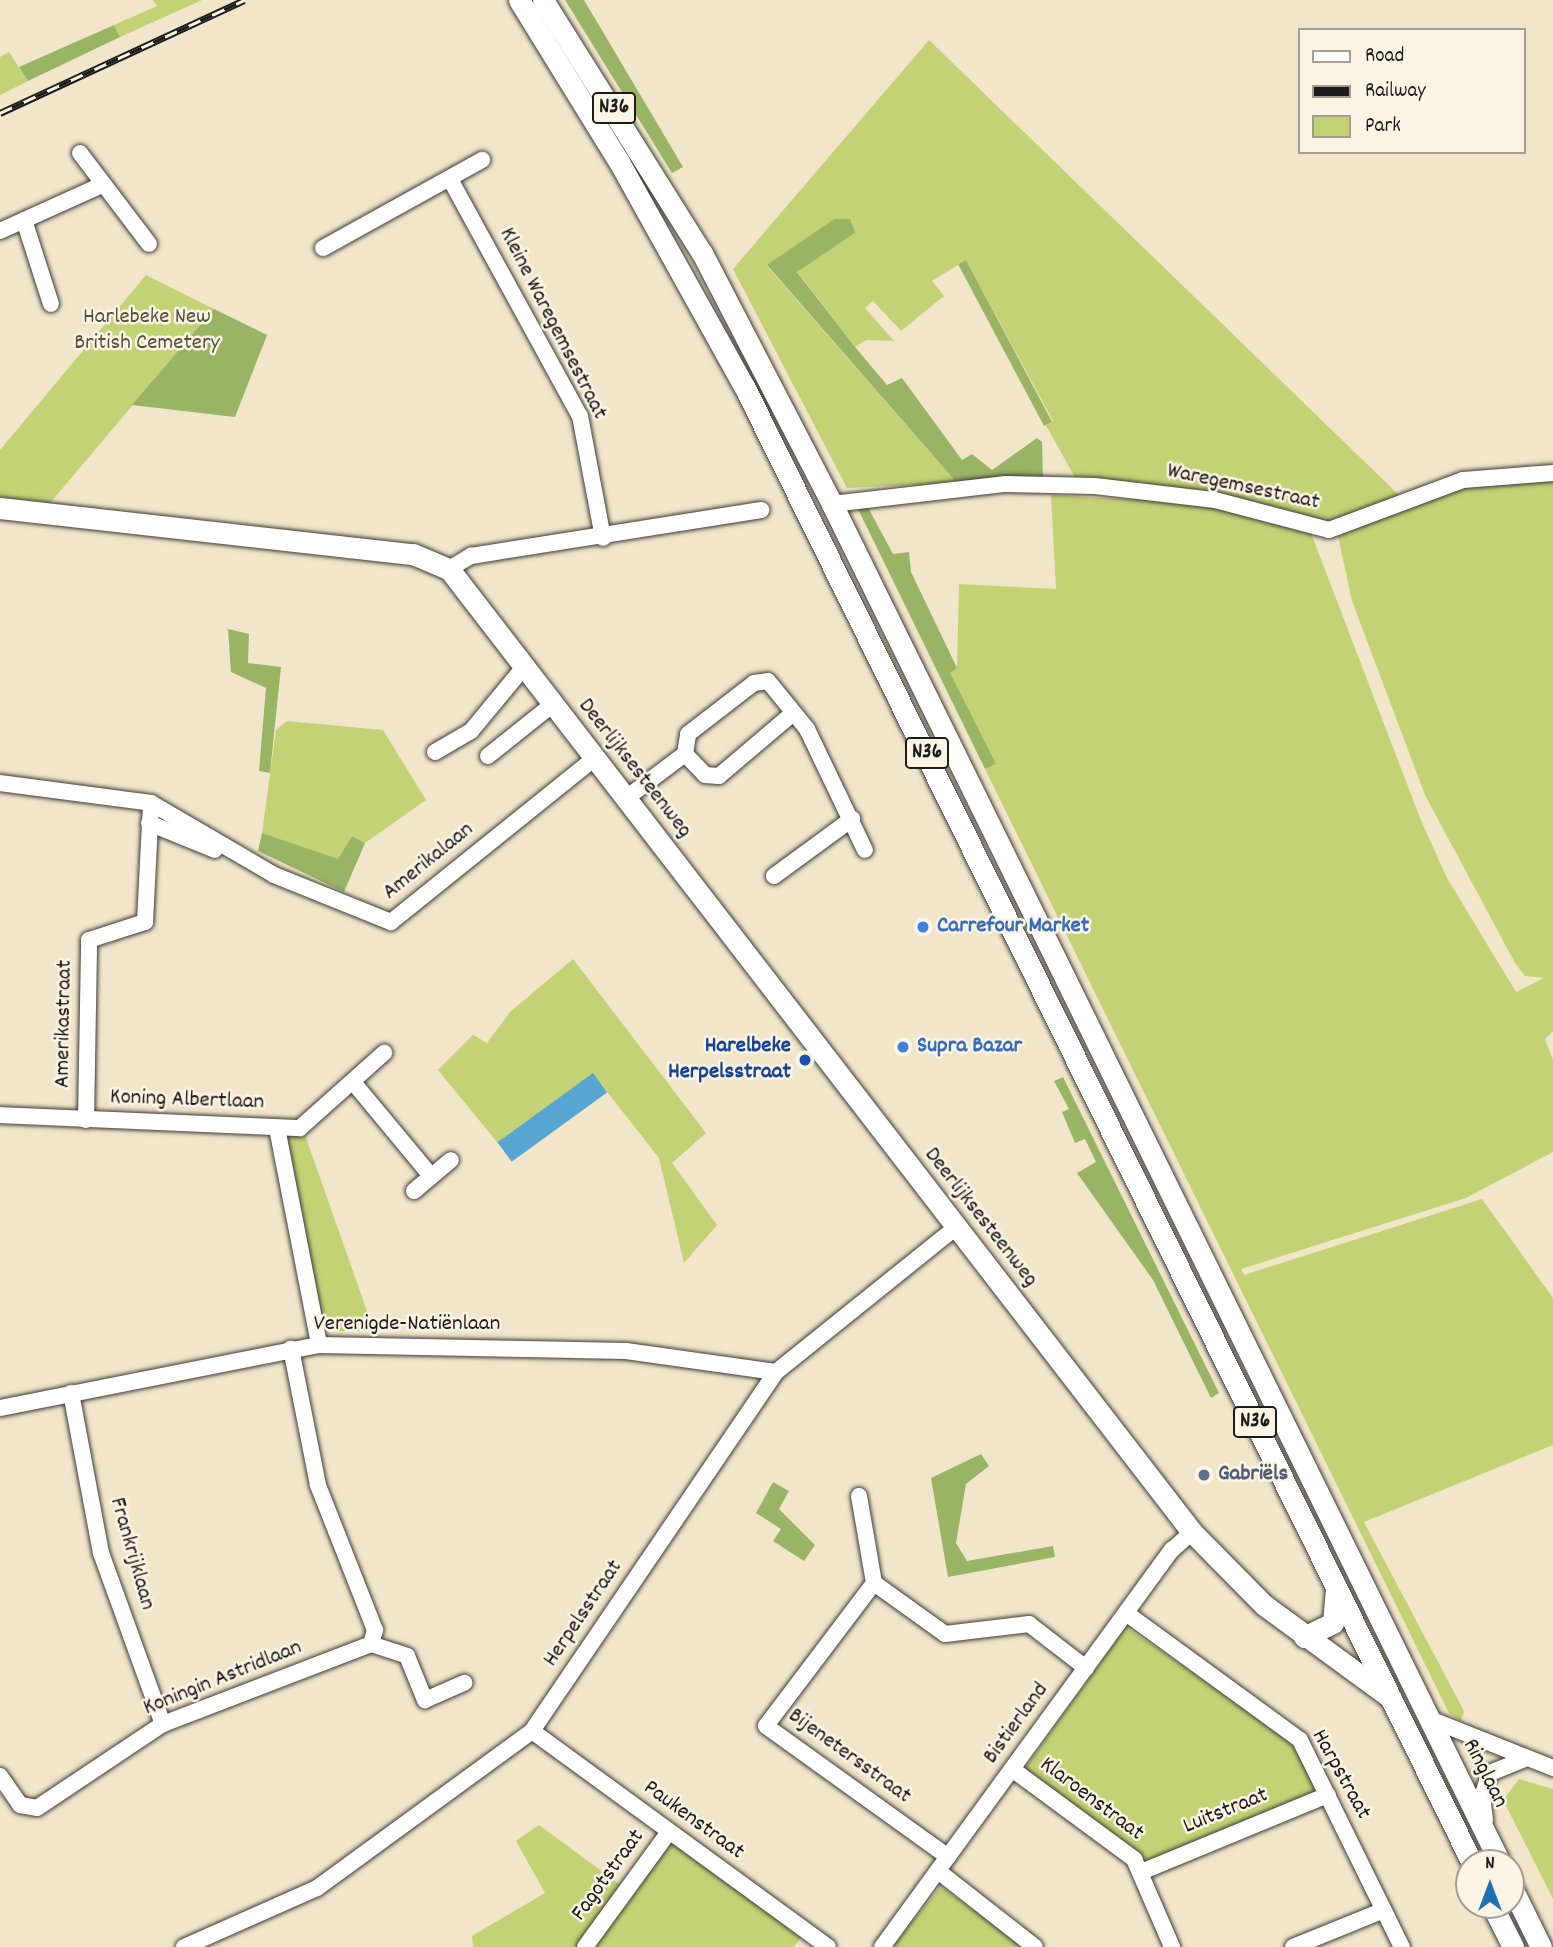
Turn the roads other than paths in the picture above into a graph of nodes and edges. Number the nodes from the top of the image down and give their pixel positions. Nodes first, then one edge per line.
1 (519, 0) edge
2 (543, 0) edge
3 (555, 8) edge
4 (80, 153) dead end
5 (482, 160) dead end
6 (450, 179) junction
7 (102, 185) junction
8 (24, 220) junction
9 (0, 232) edge
10 (149, 244) dead end
11 (323, 248) dead end
12 (51, 304) dead end
13 (1553, 473) edge
14 (832, 504) junction
15 (0, 508) edge
16 (761, 510) dead end
17 (603, 538) junction
18 (449, 569) junction
19 (524, 667) junction
20 (552, 705) junction
21 (792, 714) junction
22 (435, 752) dead end
23 (685, 754) junction
24 (488, 755) dead end
25 (594, 759) junction
26 (0, 783) edge
27 (625, 799) junction
28 (151, 803) junction
29 (852, 819) junction
30 (149, 823) junction
31 (865, 850) dead end
32 (274, 875) junction
33 (774, 876) dead end
34 (384, 1053) dead end
35 (354, 1082) junction
36 (0, 1115) edge
37 (86, 1120) junction
38 (277, 1128) junction
39 (451, 1160) dead end
40 (432, 1176) junction
41 (414, 1191) dead end
42 (955, 1228) junction
43 (319, 1345) junction
44 (291, 1349) junction
45 (776, 1372) junction
46 (71, 1394) junction
47 (0, 1408) edge
48 (859, 1496) dead end
49 (1192, 1532) junction
50 (874, 1583) junction
51 (1335, 1584) junction
52 (1126, 1613) junction
53 (1304, 1637) junction
54 (371, 1644) junction
55 (1086, 1668) junction
56 (464, 1683) dead end
57 (1391, 1698) junction
58 (1417, 1715) junction
59 (163, 1724) junction
60 (532, 1731) junction
61 (1524, 1759) junction
62 (1553, 1768) edge
63 (1012, 1769) junction
64 (0, 1776) edge
65 (1328, 1794) junction
66 (669, 1832) junction
67 (1489, 1839) junction
68 (1467, 1849) edge
69 (1494, 1849) edge
70 (948, 1857) junction
71 (938, 1871) junction
72 (1141, 1872) junction
73 (1384, 1910) junction
74 (1525, 1914) edge
75 (1499, 1919) edge
76 (184, 1947) edge
77 (585, 1947) edge
78 (828, 1947) edge
79 (882, 1947) edge
80 (1035, 1947) edge
81 (1172, 1947) edge
82 (1293, 1947) edge
83 (1402, 1947) edge
84 (1513, 1947) edge
85 (1541, 1947) edge

1 - 51 main road, N36
2 - 3 main road, N36
3 - 14 main road, N36
4 - 7 street
5 - 6 street
6 - 11 street
6 - 17 street, Kleine Waregemsestraat
7 - 8 street
7 - 10 street
8 - 9 street
8 - 12 street
13 - 14 street, Waregemsestraat
14 - 58 main road, N36
15 - 18 main road, Deerlijksesteenweg
16 - 17 street
17 - 18 street
18 - 19 main road, Deerlijksesteenweg
19 - 20 main road, Deerlijksesteenweg
19 - 22 street
20 - 24 street, Deerlijksesteenweg
20 - 25 main road, Deerlijksesteenweg
21 - 23 street
21 - 23 street
21 - 29 street
23 - 27 street
25 - 27 main road, Deerlijksesteenweg
25 - 32 street, Amerikalaan
26 - 28 street, Amerikalaan
27 - 42 main road, Deerlijksesteenweg
28 - 30 street, Amerikastraat
28 - 32 street, Amerikalaan
29 - 31 street
29 - 33 street
30 - 32 street, Amerikalaan
30 - 37 street, Amerikastraat
34 - 35 street
35 - 38 street
35 - 40 street
36 - 37 street, Koning Albertlaan
37 - 38 street, Koning Albertlaan
38 - 43 street, Koning Albertlaan
39 - 40 street
40 - 41 street
42 - 45 street, Herpelsstraat
42 - 49 main road, Deerlijksesteenweg
43 - 44 street, Verenigde-Natiënlaan
43 - 45 street, Verenigde-Natiënlaan
44 - 46 street, Verenigde-Natiënlaan
44 - 54 street
45 - 60 street, Herpelsstraat
46 - 47 street, Verenigde-Natiënlaan
46 - 59 street, Frankrijklaan
48 - 50 street
49 - 52 street, Bistierland
49 - 53 main road, Deerlijksesteenweg
50 - 55 street
50 - 70 street, Bijenetersstraat
51 - 53 main road
51 - 57 main road, N36
52 - 55 street, Bistierland
52 - 65 street, Harpstraat
53 - 57 main road, Deerlijksesteenweg
54 - 56 street
54 - 59 street, Koningin Astridlaan
55 - 63 street, Bistierland
57 - 58 main road, Deerlijksesteenweg
58 - 61 street
58 - 67 main road, Ringlaan / N36
58 - 68 main road, N36
59 - 64 street, Koningin Astridlaan
60 - 66 street, Paukenstraat
60 - 76 street, Herpelsstraat
61 - 62 street
61 - 67 street
63 - 70 street, Bistierland
63 - 72 street, Klaroenstraat
65 - 72 street, Luitstraat
65 - 73 street, Harpstraat
66 - 77 street, Fagotstraat
66 - 78 street, Paukenstraat
67 - 69 main road, Ringlaan / N36
70 - 71 street, Bistierland
71 - 79 street, Bistierland
71 - 80 street
72 - 81 street, Klaroenstraat
73 - 82 street
73 - 83 street, Harpstraat
74 - 85 main road
75 - 84 main road

